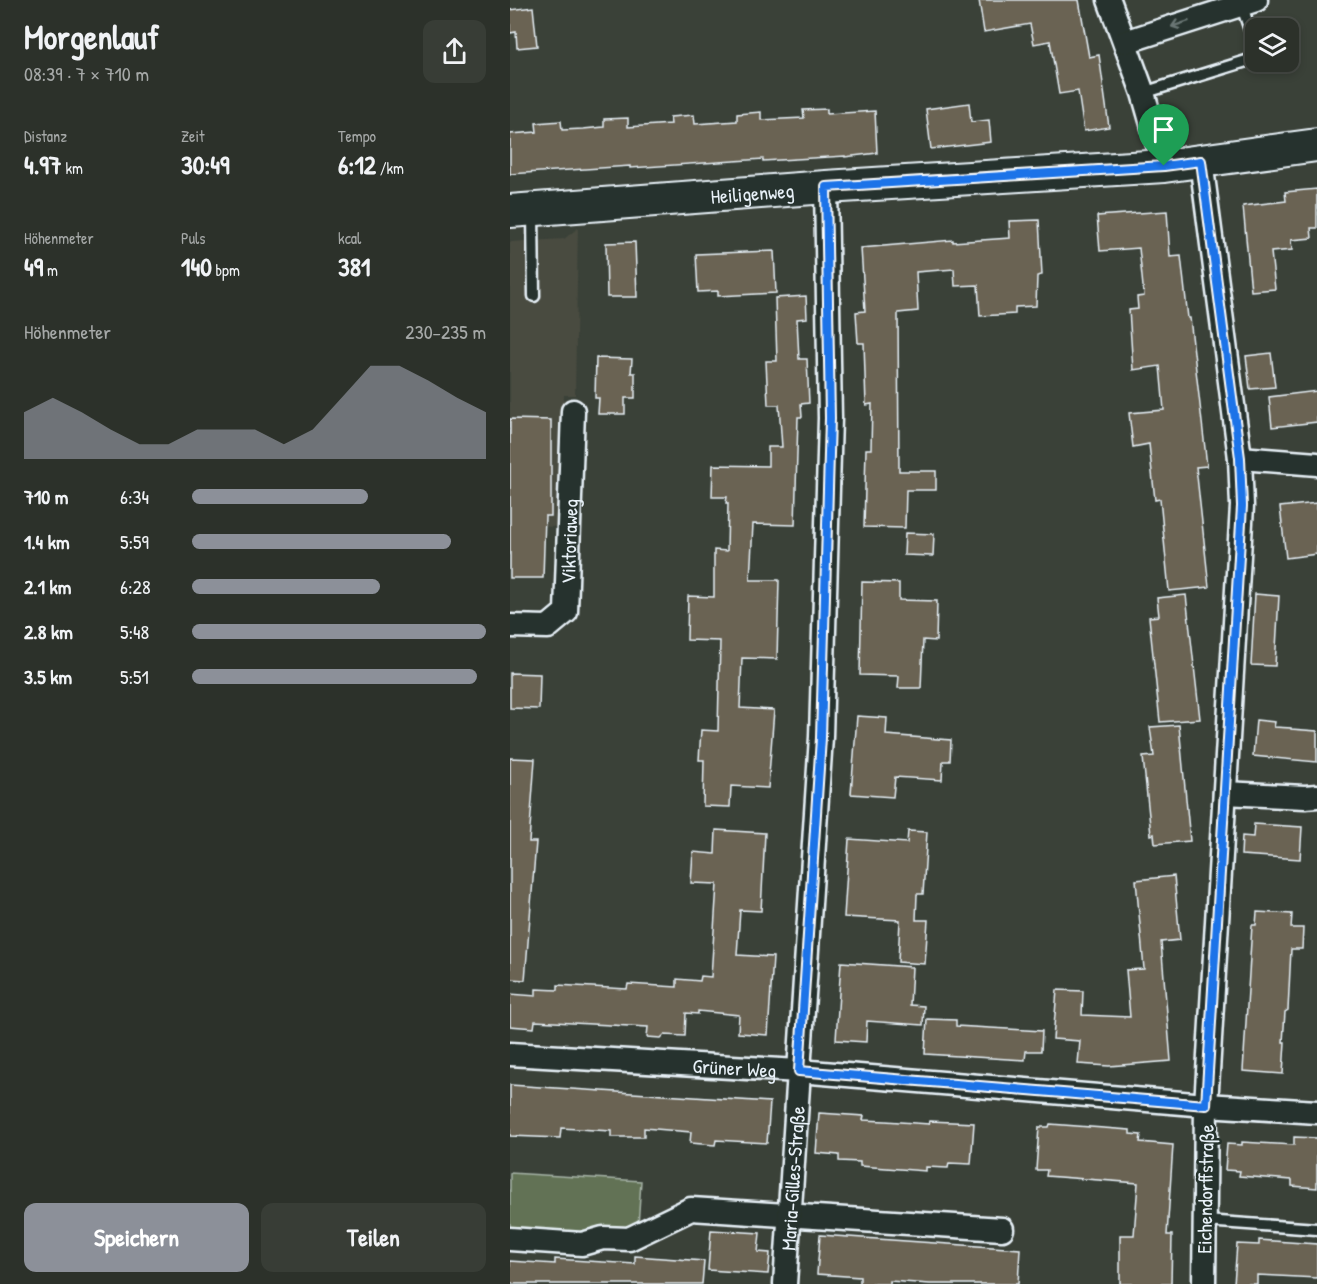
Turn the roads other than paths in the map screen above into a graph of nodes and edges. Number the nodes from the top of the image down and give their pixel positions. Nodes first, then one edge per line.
1 (1109, 0) edge
2 (1248, 2) edge
3 (1251, 18) edge
4 (1125, 42) junction
5 (1245, 61) edge
6 (1143, 93) junction
7 (1317, 145) edge
8 (1201, 161) junction
9 (1164, 166) junction
10 (826, 187) junction
11 (521, 210) edge
12 (534, 296) dead end
13 (573, 411) dead end
14 (1240, 458) junction
15 (1317, 465) edge
16 (510, 626) edge
17 (1225, 793) junction
18 (1317, 796) edge
19 (510, 1053) edge
20 (799, 1071) junction
21 (1206, 1105) junction
22 (1317, 1112) edge
23 (789, 1216) junction
24 (1204, 1221) junction
25 (1002, 1229) dead end
26 (1317, 1229) edge
27 (510, 1239) edge
28 (784, 1284) edge
29 (1204, 1284) edge

1 - 4 street
2 - 3 lane
2 -> 4 street
4 - 6 street
5 - 6 lane
6 - 9 street
7 - 8 street, Heiligenweg
8 - 9 street, Heiligenweg
8 - 14 street, Eichendorffstraße
9 - 10 street, Heiligenweg
10 - 11 street, Heiligenweg
10 - 20 street, Maria-Gilles-Straße
11 - 12 lane
13 - 16 street, Viktoriaweg
14 - 15 street
14 - 17 street, Eichendorffstraße
17 - 18 street
17 - 21 street, Eichendorffstraße
19 - 20 street, Grüner Weg
20 - 21 street, Grüner Weg
20 - 23 street, Maria-Gilles-Straße
21 - 22 street, Grüner Weg
21 - 24 street, Eichendorffstraße
23 - 25 street
23 - 27 street
23 - 28 street, Maria-Gilles-Straße
24 - 26 lane
24 - 29 street, Eichendorffstraße

